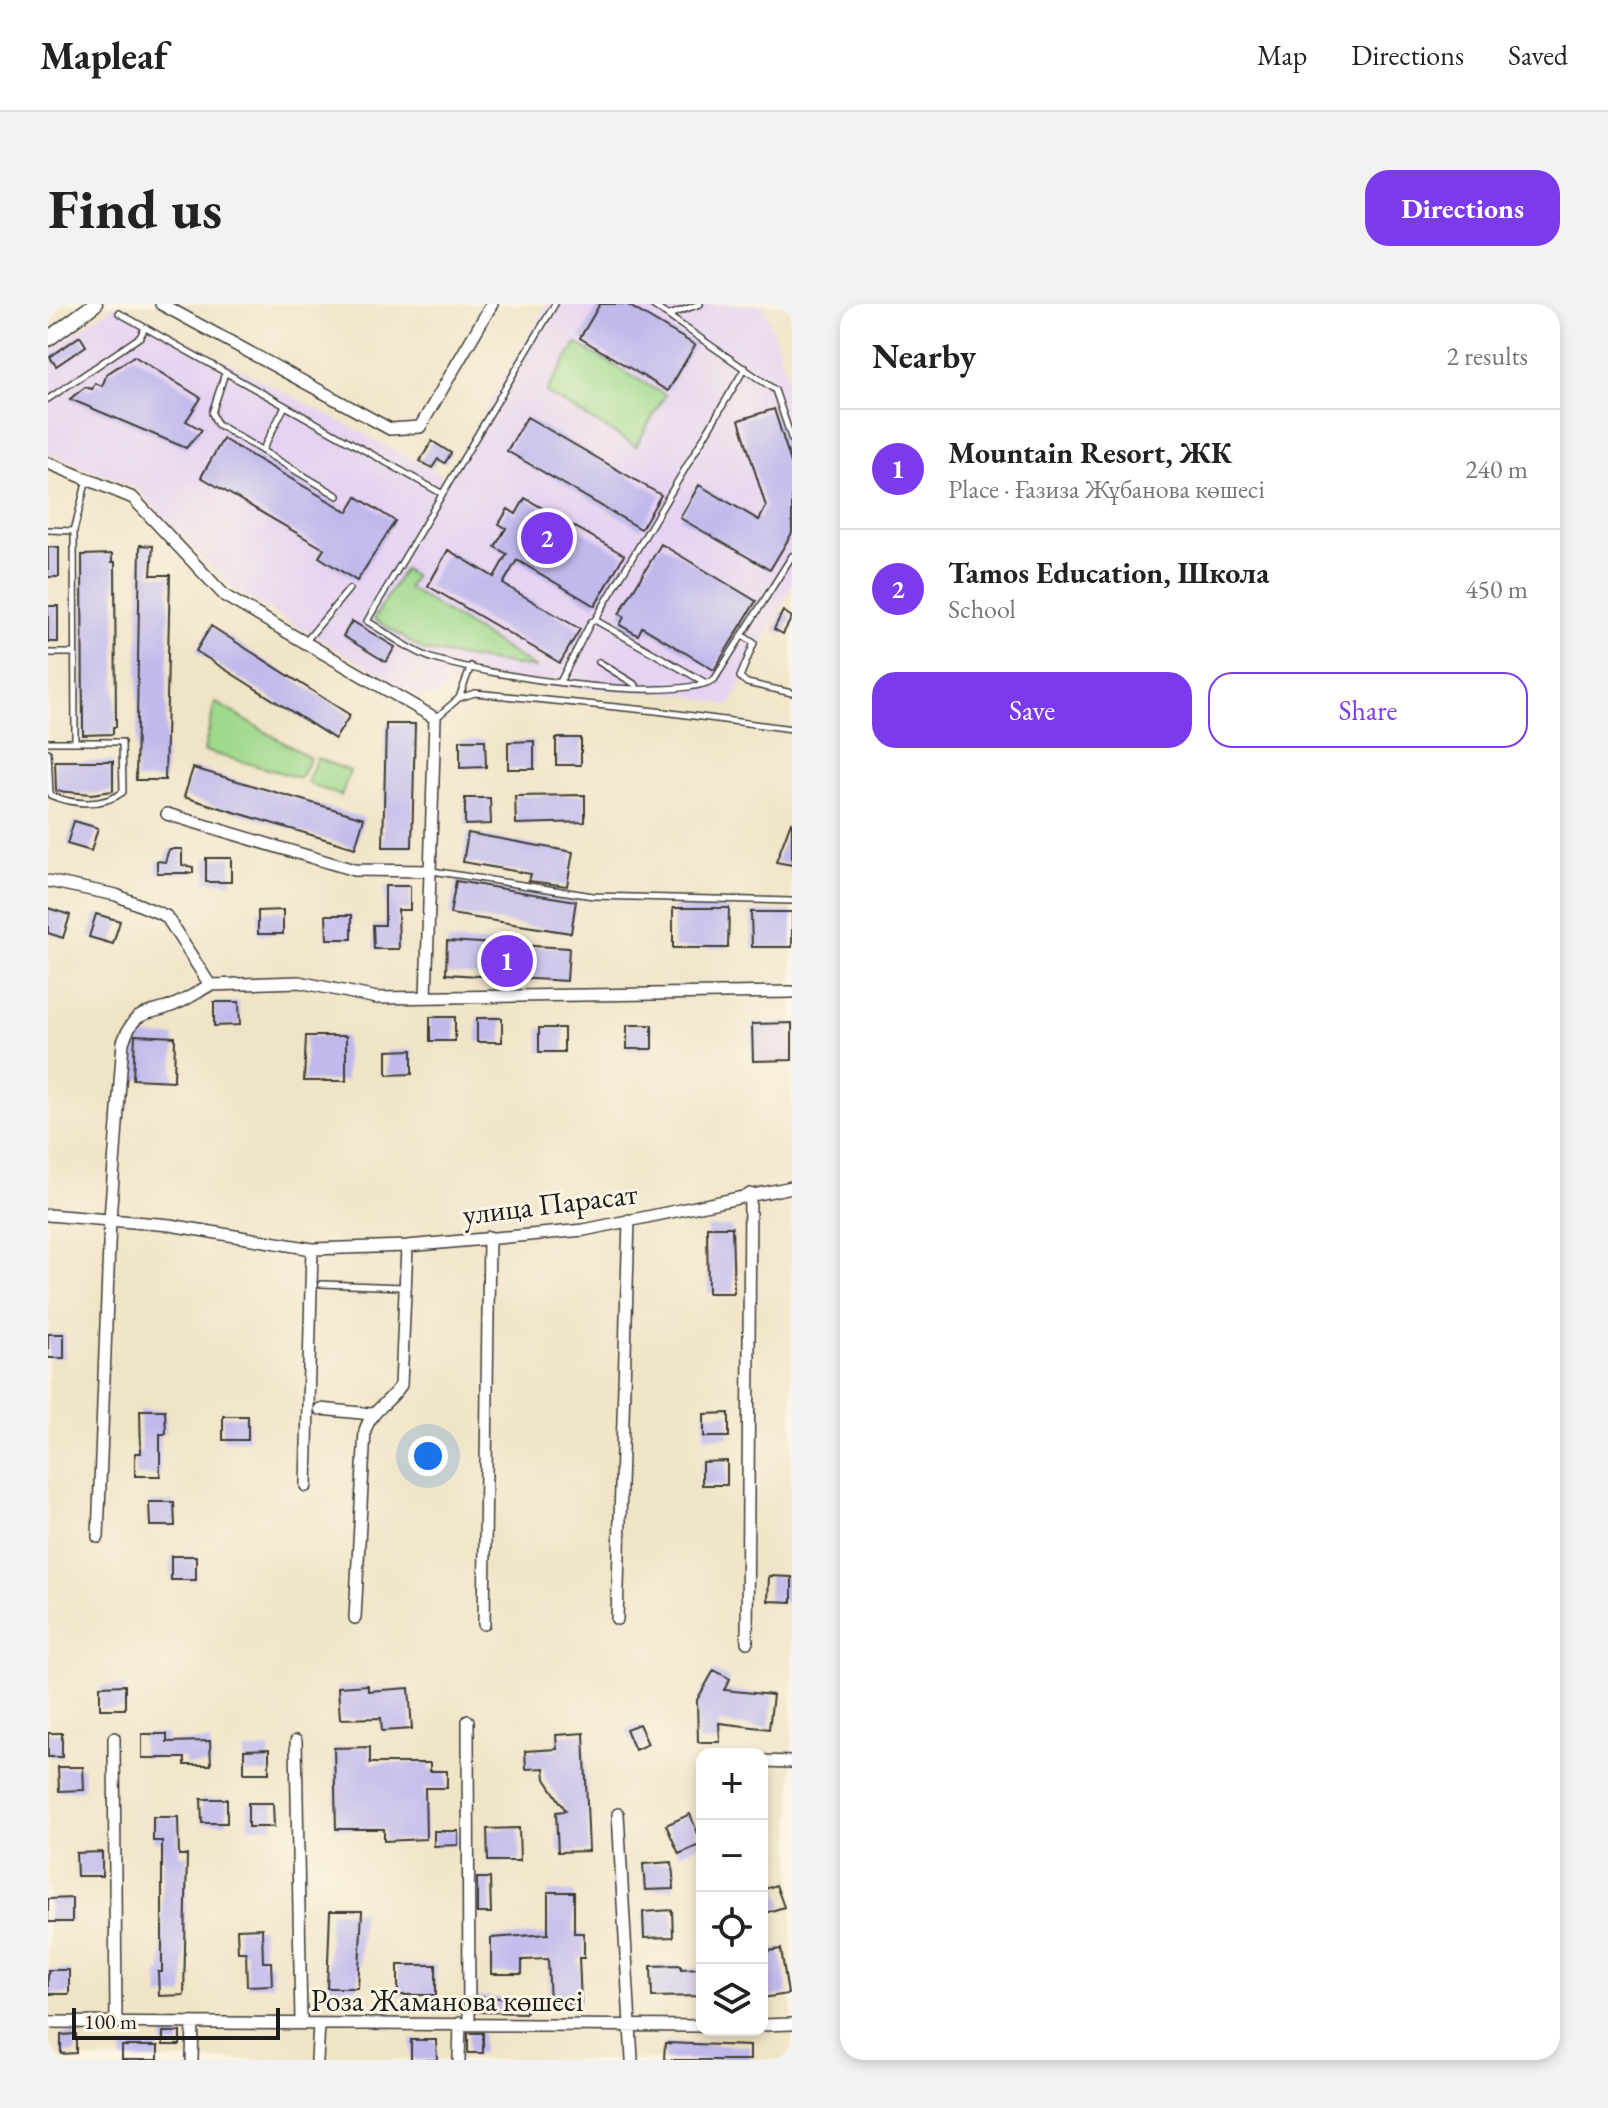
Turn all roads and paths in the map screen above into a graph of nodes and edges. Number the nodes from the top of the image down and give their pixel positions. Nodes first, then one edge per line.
1 (95, 304) edge
2 (161, 304) edge
3 (492, 304) edge
4 (555, 304) edge
5 (651, 304) edge
6 (700, 304) edge
7 (119, 313) dead end
8 (668, 316) junction
9 (145, 328) junction
10 (48, 339) edge
11 (745, 368) junction
12 (225, 373) junction
13 (48, 399) edge
14 (285, 406) junction
15 (792, 440) edge
16 (262, 451) junction
17 (48, 463) edge
18 (87, 478) junction
19 (441, 493) junction
20 (338, 496) dead end
21 (48, 530) edge
22 (74, 531) junction
23 (792, 556) edge
24 (349, 589) dead end
25 (595, 620) junction
26 (742, 635) junction
27 (306, 642) junction
28 (48, 653) edge
29 (73, 653) junction
30 (599, 662) dead end
31 (471, 666) junction
32 (560, 682) junction
33 (706, 683) junction
34 (638, 687) junction
35 (792, 693) edge
36 (459, 698) junction
37 (435, 718) junction
38 (792, 729) edge
39 (75, 741) junction
40 (48, 742) edge
41 (48, 752) edge
42 (48, 780) edge
43 (167, 814) dead end
44 (431, 871) junction
45 (48, 881) edge
46 (792, 901) edge
47 (210, 985) junction
48 (792, 992) edge
49 (426, 997) junction
50 (792, 1187) edge
51 (750, 1194) junction
52 (48, 1215) edge
53 (110, 1219) junction
54 (629, 1220) junction
55 (489, 1237) junction
56 (407, 1246) junction
57 (312, 1249) junction
58 (321, 1284) dead end
59 (405, 1287) junction
60 (320, 1409) dead end
61 (371, 1414) junction
62 (306, 1486) dead end
63 (98, 1537) dead end
64 (355, 1618) dead end
65 (617, 1619) dead end
66 (484, 1624) dead end
67 (747, 1642) dead end
68 (468, 1721) dead end
69 (114, 1738) dead end
70 (296, 1741) dead end
71 (768, 1761) edge
72 (792, 1762) edge
73 (618, 1814) dead end
74 (48, 2022) edge
75 (116, 2022) junction
76 (193, 2023) junction
77 (301, 2023) junction
78 (464, 2023) junction
79 (319, 2024) junction
80 (792, 2024) edge
81 (768, 2025) edge
82 (696, 2026) edge
83 (632, 2027) junction
84 (192, 2060) edge
85 (317, 2060) edge
86 (459, 2060) edge
87 (632, 2060) edge

1 - 10 street
2 - 3 street
4 - 19 lane
5 - 8 lane
6 - 8 lane
7 - 9 lane
8 - 11 lane
9 - 12 lane
9 - 13 lane
11 - 15 lane
11 - 25 lane
12 - 14 lane
12 - 16 lane
14 - 16 lane
14 - 19 lane
16 - 20 lane
17 - 18 street
18 - 22 lane
18 - 27 street
19 - 31 lane
21 - 22 lane
22 - 29 lane
23 - 26 lane
24 - 27 lane
25 - 32 lane
25 - 33 lane
26 - 33 lane
26 - 35 lane
27 - 37 street
28 - 29 lane
29 - 39 lane
30 - 34 lane
31 - 32 lane
31 - 36 lane
32 - 34 lane
33 - 34 lane
36 - 37 lane
36 - 38 lane
37 - 44 street
39 - 40 lane
39 - 42 lane
41 - 42 lane
43 - 44 street
44 - 46 lane
44 - 49 street
45 - 47 street
47 - 49 street
47 - 53 street
48 - 49 street
50 - 51 street, улица Парасат
51 - 54 street, улица Парасат
51 - 67 street
52 - 53 street, улица Парасат
53 - 57 street, улица Парасат
53 - 63 street
54 - 55 street, улица Парасат
54 - 65 street
55 - 56 street, улица Парасат
55 - 66 street
56 - 57 street, улица Парасат
56 - 59 street
57 - 62 street
58 - 59 lane
59 - 61 street
60 - 61 street
61 - 64 street
68 - 78 street
69 - 75 street
70 - 77 street
71 - 72 street
73 - 83 street
74 - 75 street, Роза Жаманова көшесі
75 - 76 street, Роза Жаманова көшесі
76 - 77 street, Роза Жаманова көшесі
76 - 84 street
77 - 79 street, Роза Жаманова көшесі
78 - 79 street, Роза Жаманова көшесі
78 - 83 street, Роза Жаманова көшесі
78 - 86 street
79 - 85 street
80 - 81 street
82 - 83 street, Роза Жаманова көшесі
83 - 87 street

